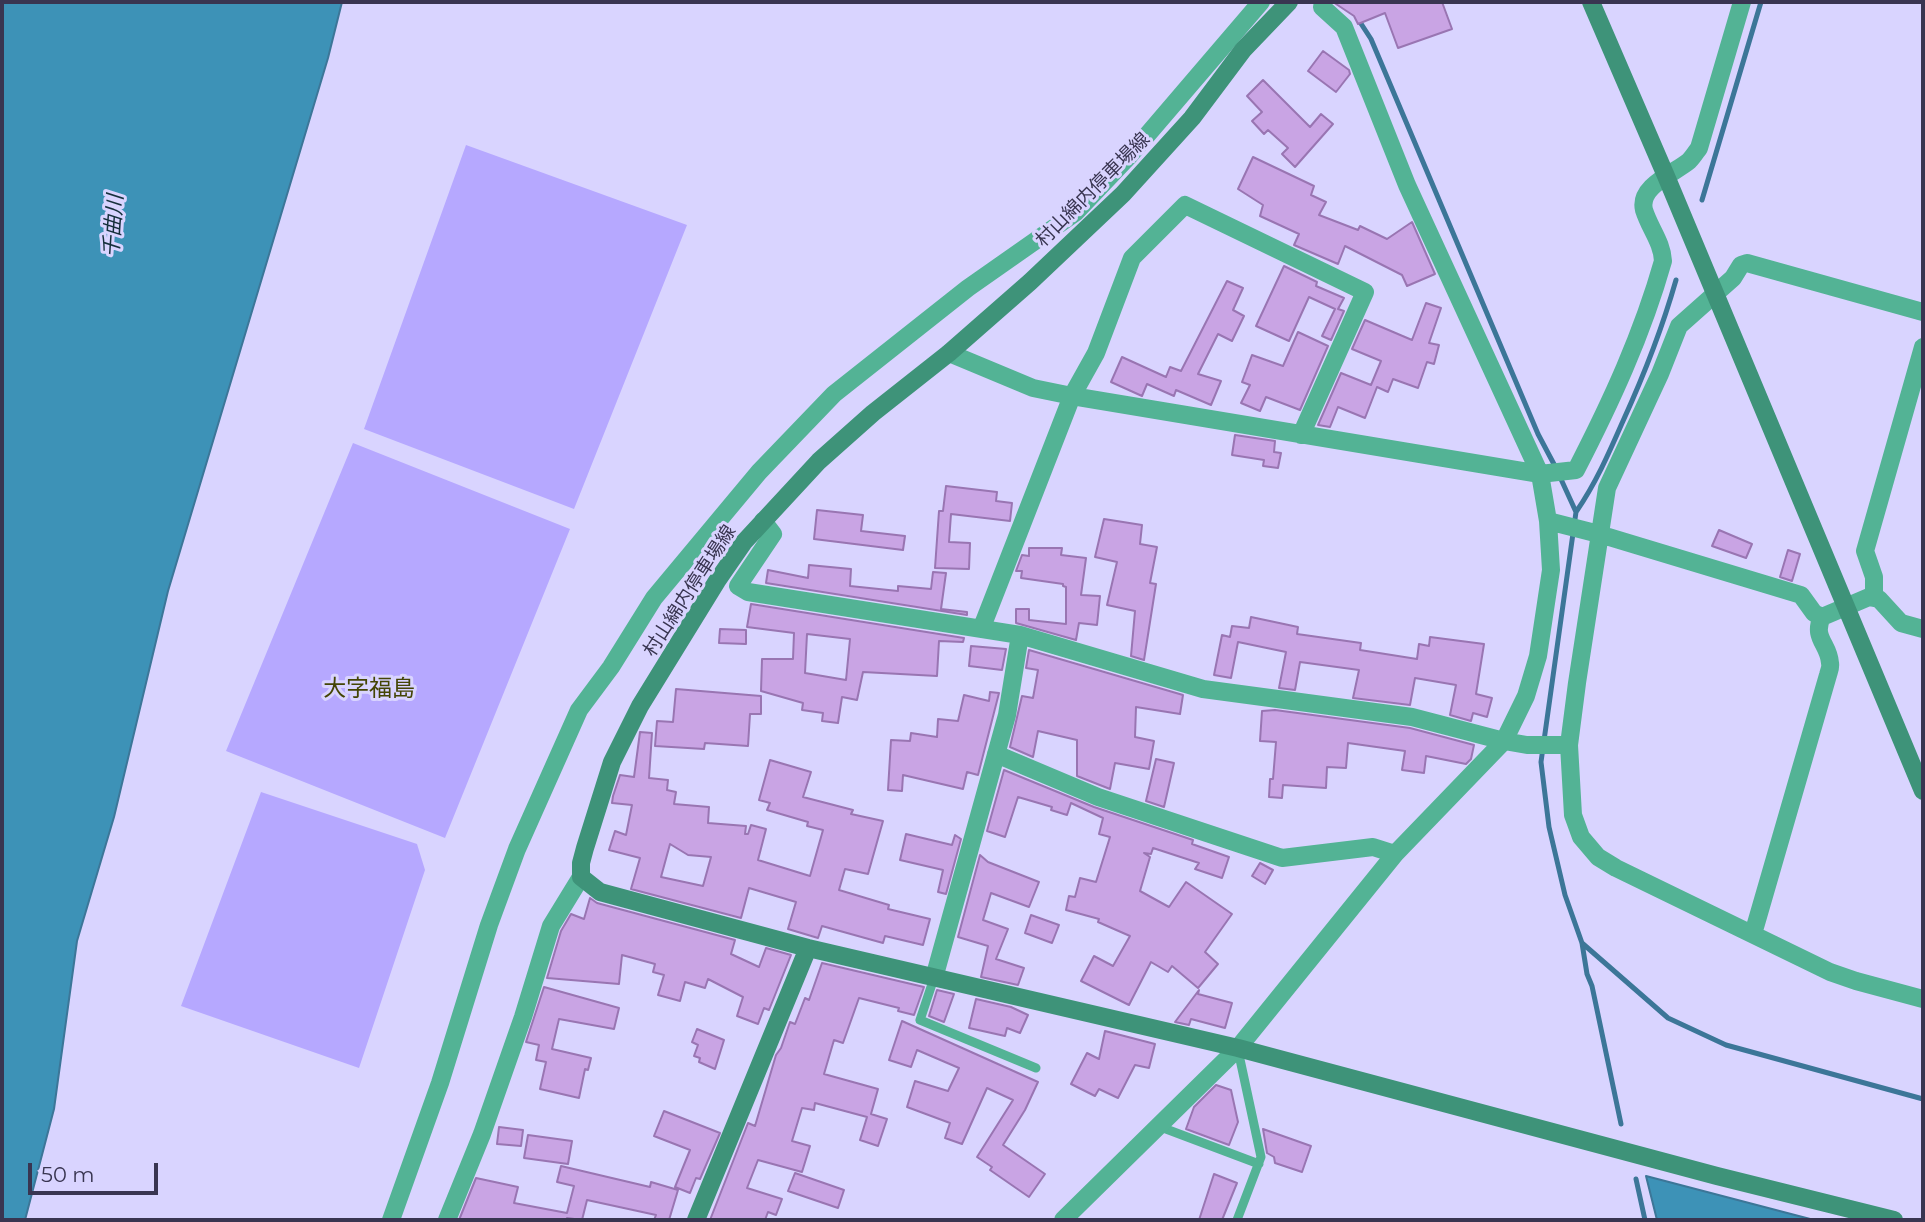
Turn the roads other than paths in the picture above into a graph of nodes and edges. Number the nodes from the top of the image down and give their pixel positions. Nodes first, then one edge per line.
1 (1261, 2) edge
2 (1289, 2) edge
3 (1591, 2) edge
4 (1742, 2) edge
5 (1322, 7) dead end
6 (1666, 176) junction
7 (1715, 295) junction
8 (1923, 312) edge
9 (1923, 347) edge
10 (949, 353) junction
11 (1072, 396) junction
12 (1301, 435) junction
13 (1543, 473) junction
14 (763, 521) junction
15 (1553, 522) junction
16 (1595, 533) junction
17 (1874, 598) junction
18 (1846, 607) junction
19 (1822, 617) junction
20 (982, 627) junction
21 (1923, 629) edge
22 (1020, 635) junction
23 (1504, 741) junction
24 (1564, 745) junction
25 (996, 754) junction
26 (1923, 791) edge
27 (1395, 853) junction
28 (581, 877) junction
29 (1753, 934) junction
30 (808, 948) junction
31 (934, 978) junction
32 (1923, 999) edge
33 (1238, 1048) junction
34 (1036, 1068) dead end
35 (1158, 1126) junction
36 (1259, 1164) junction
37 (391, 1220) edge
38 (447, 1220) edge
39 (696, 1220) edge
40 (1063, 1220) edge
41 (1237, 1220) edge
42 (1894, 1220) edge

1 - 37 street
2 - 10 street, 村山綿内停車場線
3 - 6 street
4 - 6 street
5 - 13 street
6 - 7 street
6 - 13 street
7 - 8 street
7 - 16 street
7 - 18 street
9 - 17 street
10 - 11 street
10 - 14 street, 村山綿内停車場線
11 - 12 street
11 - 12 street
11 - 20 street
12 - 13 street
13 - 15 street
14 - 20 street
14 - 28 street, 村山綿内停車場線
15 - 16 street
15 - 23 street
16 - 19 street
16 - 24 street
17 - 18 street
17 - 21 street
18 - 19 street
18 - 26 street
19 - 29 street
20 - 22 street
22 - 23 street
22 - 25 street
23 - 24 street
23 - 27 street
24 - 29 street
25 - 27 street
25 - 31 street
27 - 33 street
28 - 30 street
28 - 38 street
29 - 32 street
30 - 31 street
30 - 39 street
31 - 33 street
31 - 34 lane
33 - 35 street
33 - 36 lane
33 - 42 street
35 - 36 lane
35 - 40 street
36 - 41 lane

